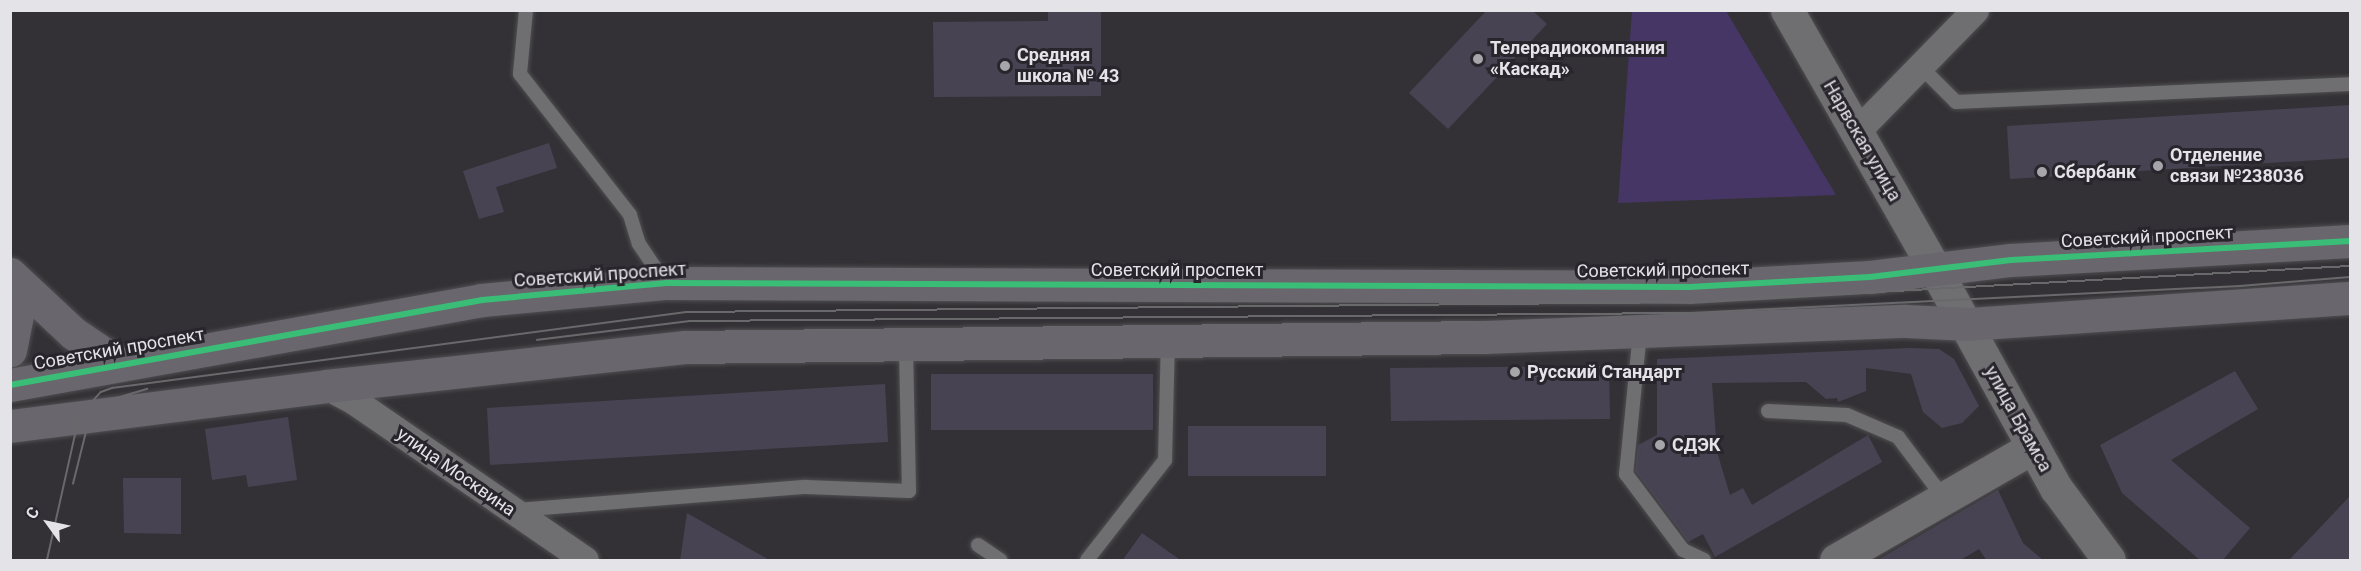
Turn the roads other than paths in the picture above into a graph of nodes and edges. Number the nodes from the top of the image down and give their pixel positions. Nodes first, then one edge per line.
1 (526, 10) edge
2 (1787, 10) edge
3 (1975, 10) edge
4 (1920, 66) junction
5 (2350, 84) edge
6 (1857, 131) junction
7 (2350, 241) edge
8 (1936, 271) junction
9 (10, 274) edge
10 (666, 282) junction
11 (10, 283) edge
12 (2350, 298) edge
13 (1968, 324) junction
14 (1640, 331) junction
15 (1168, 340) junction
16 (906, 343) junction
17 (10, 350) edge
18 (119, 364) junction
19 (10, 385) edge
20 (326, 386) junction
21 (1768, 411) dead end
22 (10, 426) edge
23 (2033, 447) junction
24 (1944, 498) junction
25 (511, 510) junction
26 (978, 545) dead end
27 (585, 561) edge
28 (1000, 561) edge
29 (1087, 561) edge
30 (1704, 561) edge
31 (1836, 561) edge
32 (2109, 561) edge

1 - 10 lane
2 - 6 street, Нарвская улица
3 - 4 street
4 - 5 lane
4 - 6 street
6 - 8 street, Нарвская улица
7 - 8 main road, Советский проспект
8 - 10 main road, Советский проспект
8 - 13 street, улица Брамса
9 - 18 main road
10 - 18 main road, Советский проспект
11 - 17 main road
12 - 13 main road
13 - 14 main road
13 - 23 street, улица Брамса
14 - 15 main road
14 - 30 lane
15 - 16 main road
15 - 29 lane
16 - 20 main road
16 - 25 lane
18 - 19 main road, Советский проспект
20 - 22 main road
20 - 25 street, улица Москвина
21 - 24 lane
23 - 24 street
23 - 32 street, улица Брамса
24 - 31 street
25 - 27 street, улица Москвина
26 - 28 lane

